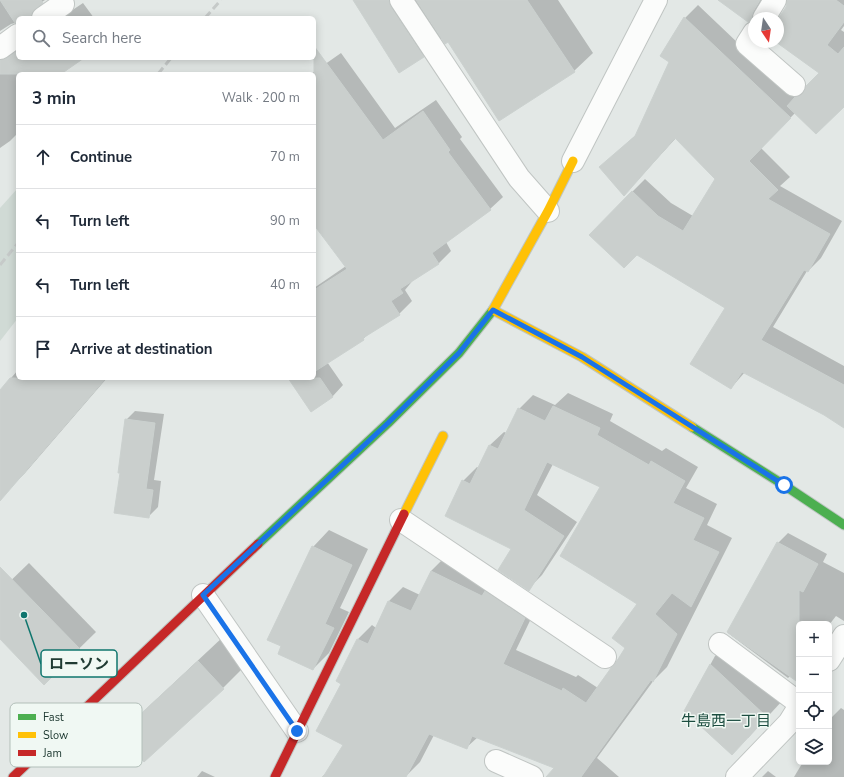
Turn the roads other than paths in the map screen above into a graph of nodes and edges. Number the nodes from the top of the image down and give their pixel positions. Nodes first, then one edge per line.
1 (401, 0) edge
2 (656, 0) edge
3 (775, 0) edge
4 (63, 4) dead end
5 (768, 12) edge
6 (46, 16) edge
7 (16, 36) edge
8 (0, 48) edge
9 (751, 48) edge
10 (794, 85) dead end
11 (573, 161) joint
12 (548, 211) junction
13 (493, 310) junction
14 (443, 436) dead end
15 (400, 520) junction
16 (844, 525) edge
17 (203, 595) junction
18 (844, 636) edge
19 (720, 644) dead end
20 (605, 657) dead end
21 (831, 657) edge
22 (796, 701) edge
23 (90, 703) edge
24 (796, 712) edge
25 (297, 731) junction
26 (496, 761) dead end
27 (23, 767) edge
28 (13, 777) edge
29 (275, 777) edge
30 (532, 777) edge
31 (737, 777) edge

1 - 12 street
2 - 11 street
3 - 5 street
4 - 6 street
7 - 8 street
9 - 10 street
11 - 12 street
12 - 13 street
13 - 16 street
13 - 17 street
14 - 15 street
15 - 20 street
15 - 25 street
17 - 23 street
17 - 25 street
18 - 21 street
19 - 22 street
24 - 31 street
25 - 29 street
26 - 30 street
27 - 28 street

